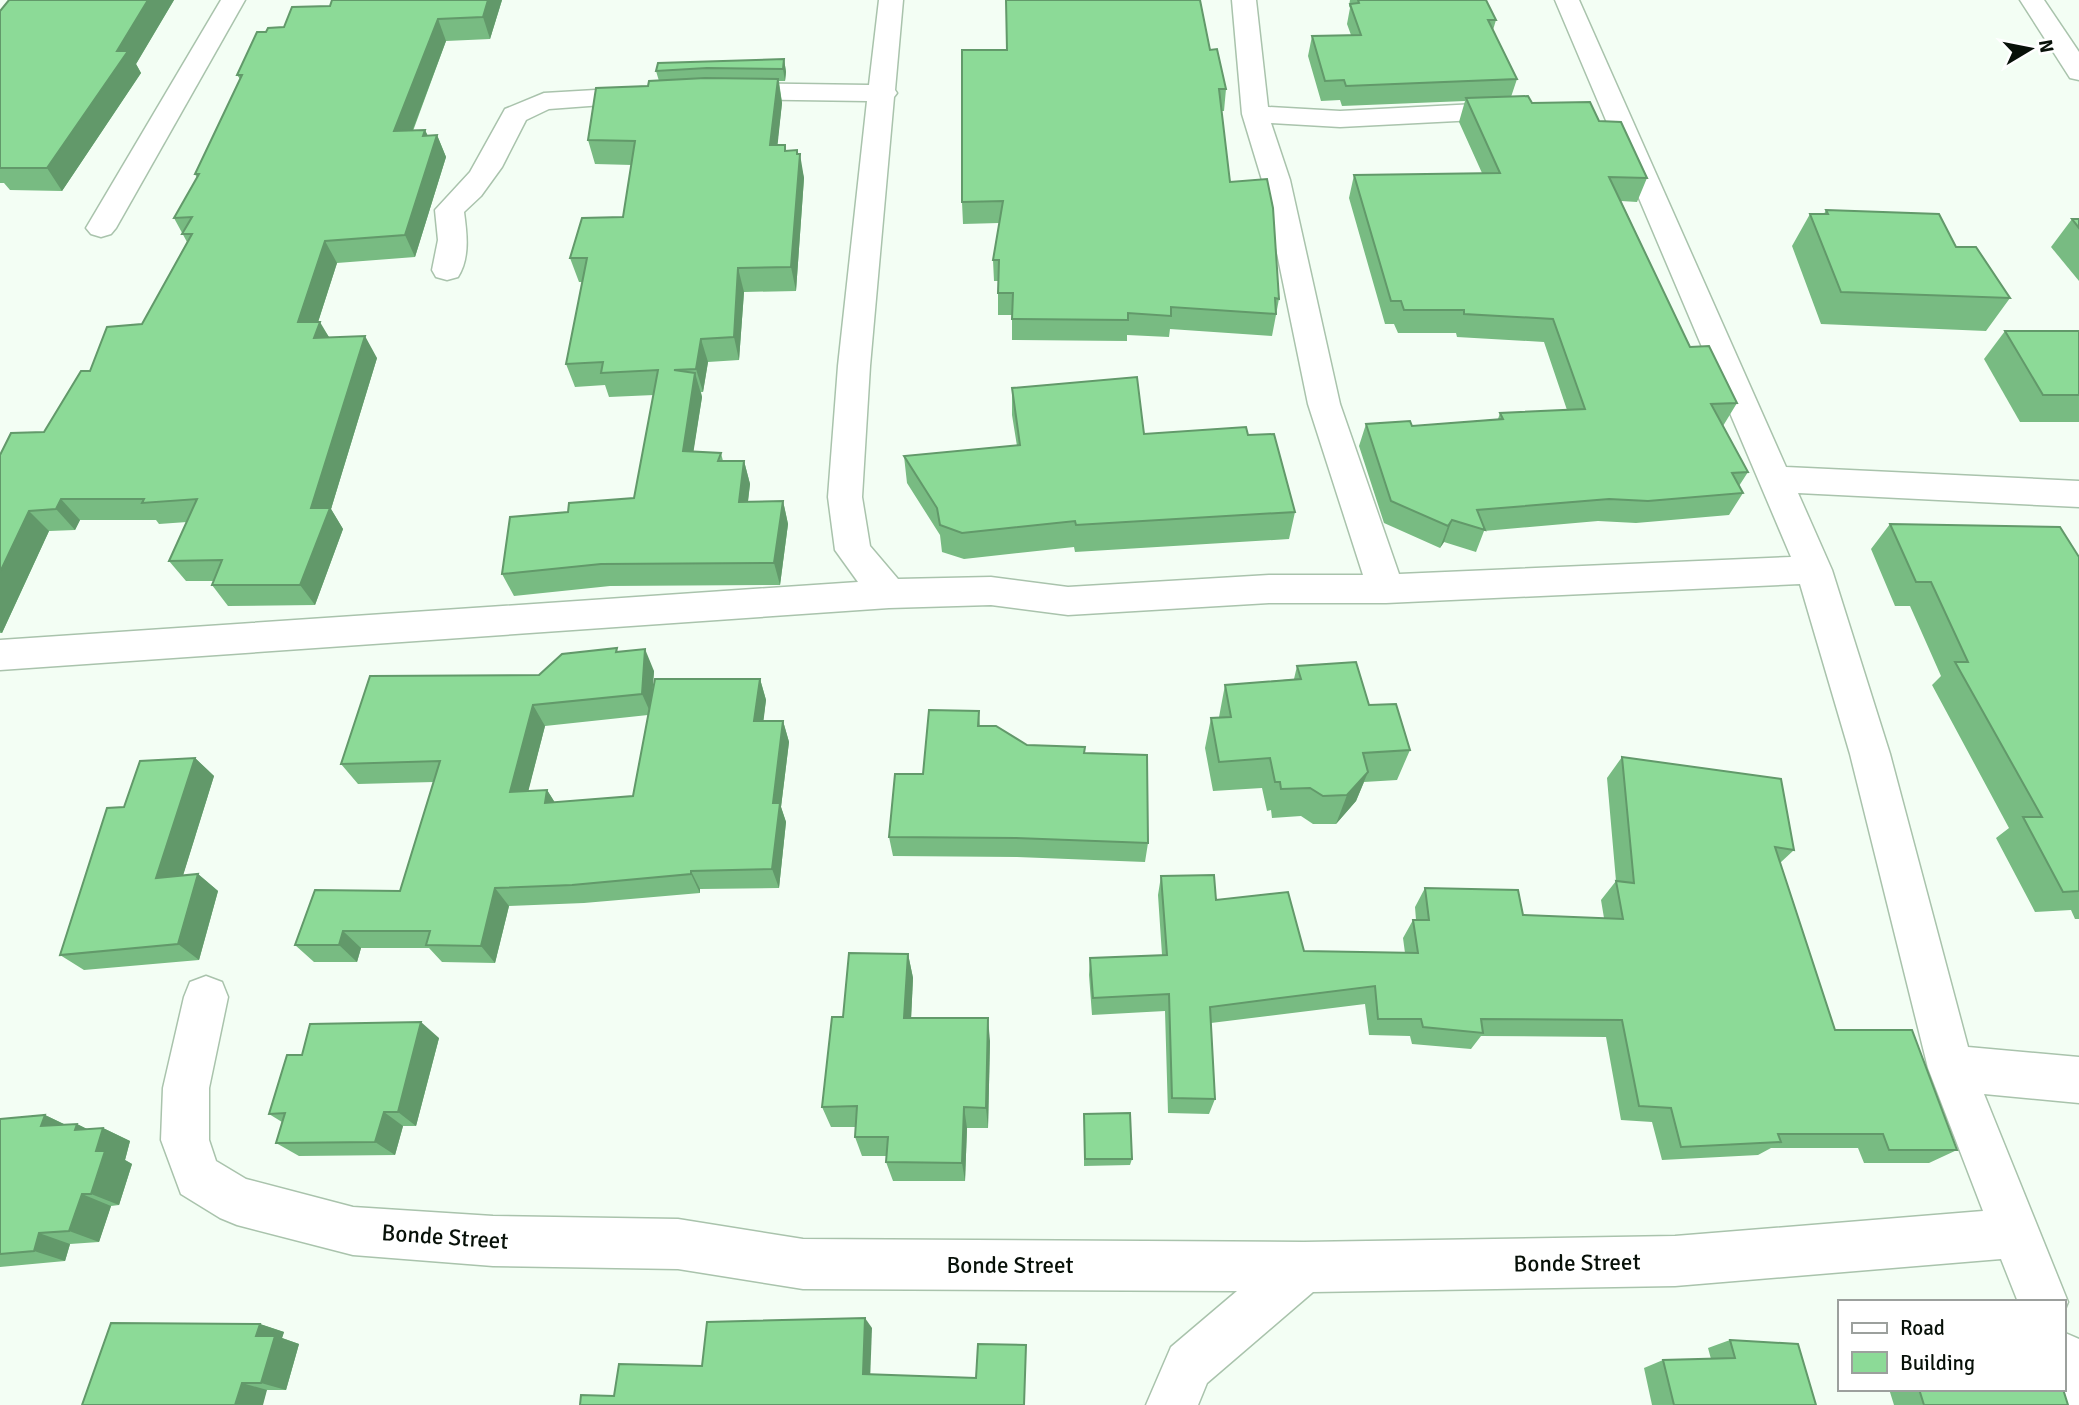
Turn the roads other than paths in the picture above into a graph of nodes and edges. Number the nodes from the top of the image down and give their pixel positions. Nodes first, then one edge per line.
1 (233, 0) edge
2 (891, 0) edge
3 (1244, 0) edge
4 (1567, 0) edge
5 (2032, 0) edge
6 (2075, 60) edge
7 (696, 92) edge
8 (884, 93) junction
9 (668, 94) edge
10 (1547, 109) edge
11 (1255, 114) junction
12 (101, 228) dead end
13 (447, 270) dead end
14 (1773, 479) junction
15 (2079, 494) edge
16 (1814, 570) junction
17 (1386, 589) junction
18 (889, 594) junction
19 (0, 655) edge
20 (206, 997) dead end
21 (1951, 1068) junction
22 (2079, 1080) edge
23 (2017, 1233) junction
24 (1304, 1267) junction
25 (2042, 1300) edge
26 (2065, 1363) edge
27 (2079, 1401) edge
28 (1171, 1405) edge

1 - 12 street
2 - 8 street
3 - 11 street
4 - 14 street
5 - 6 street
7 - 8 street
8 - 18 street
9 - 13 street
10 - 11 street
11 - 17 street
14 - 15 street
14 - 16 street
16 - 17 street
16 - 21 street
17 - 18 street
18 - 19 street
20 - 24 street, Bonde Street
21 - 22 street
21 - 23 street
23 - 24 street, Bonde Street
23 - 25 street
24 - 28 street
26 - 27 street

